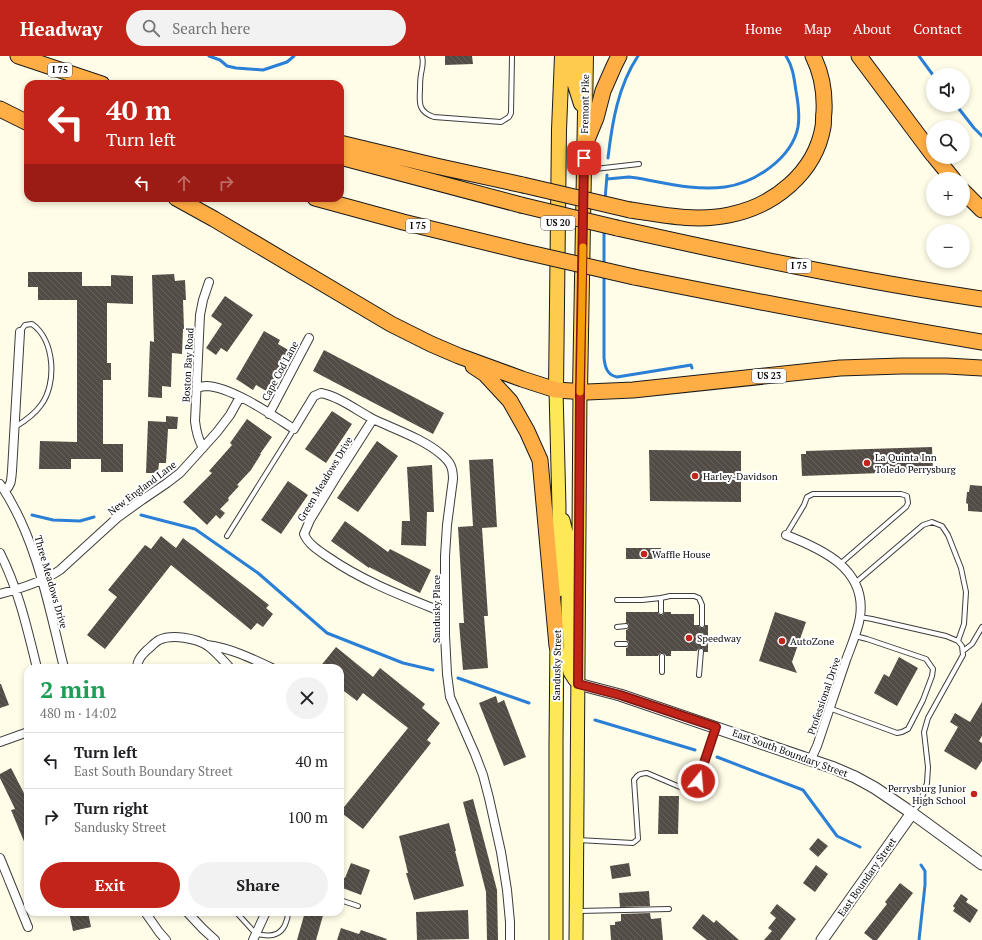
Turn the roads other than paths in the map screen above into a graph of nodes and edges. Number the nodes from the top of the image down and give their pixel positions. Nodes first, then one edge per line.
1 (18, 56) edge
2 (422, 56) edge
3 (512, 56) edge
4 (562, 56) edge
5 (574, 56) edge
6 (586, 56) edge
7 (619, 56) edge
8 (813, 56) edge
9 (859, 56) edge
10 (90, 80) edge
11 (0, 104) edge
12 (0, 109) edge
13 (24, 111) edge
14 (585, 118) junction
15 (24, 121) edge
16 (344, 144) edge
17 (926, 145) edge
18 (584, 147) junction
19 (344, 158) edge
20 (639, 164) dead end
21 (941, 164) edge
22 (584, 170) junction
23 (947, 172) edge
24 (970, 198) edge
25 (183, 202) edge
26 (330, 202) edge
27 (982, 210) edge
28 (209, 282) dead end
29 (982, 299) edge
30 (20, 332) joint
31 (309, 338) dead end
32 (982, 342) edge
33 (459, 356) junction
34 (982, 368) edge
35 (197, 388) junction
36 (556, 390) junction
37 (580, 391) junction
38 (240, 397) junction
39 (269, 414) junction
40 (373, 419) junction
41 (15, 427) junction
42 (294, 429) junction
43 (203, 448) junction
44 (2, 488) edge
45 (559, 507) junction
46 (786, 535) joint
47 (227, 536) dead end
48 (0, 554) edge
49 (840, 564) junction
50 (42, 580) junction
51 (855, 583) junction
52 (16, 590) junction
53 (0, 594) edge
54 (661, 598) junction
55 (617, 600) dead end
56 (661, 612) dead end
57 (445, 613) junction
58 (860, 617) junction
59 (702, 625) dead end
60 (626, 626) dead end
61 (617, 627) dead end
62 (982, 627) edge
63 (854, 636) junction
64 (958, 641) junction
65 (616, 644) dead end
66 (626, 644) dead end
67 (207, 645) junction
68 (557, 646) junction
69 (963, 651) junction
70 (701, 652) dead end
71 (662, 656) dead end
72 (36, 664) edge
73 (63, 664) edge
74 (137, 664) edge
75 (226, 664) edge
76 (262, 664) edge
77 (662, 672) dead end
78 (699, 675) dead end
79 (578, 684) junction
80 (830, 708) junction
81 (716, 727) junction
82 (24, 733) edge
83 (0, 742) edge
84 (812, 759) junction
85 (912, 813) junction
86 (577, 840) junction
87 (0, 858) edge
88 (982, 864) edge
89 (344, 901) edge
90 (358, 906) dead end
91 (668, 909) dead end
92 (576, 911) junction
93 (148, 916) edge
94 (191, 916) edge
95 (239, 916) edge
96 (264, 916) edge
97 (288, 916) edge
98 (28, 927) dead end
99 (254, 937) edge
100 (166, 940) edge
101 (215, 940) edge
102 (510, 940) edge
103 (556, 940) edge
104 (576, 940) edge
105 (822, 940) edge

1 - 10 highway, I 75
2 - 3 lane
4 - 36 highway, US 20
5 - 14 highway
6 - 14 highway, Fremont Pike / US 20
7 - 18 highway
8 - 16 highway, bridge
9 - 17 highway
11 - 13 highway
12 - 15 highway
14 - 18 highway, Fremont Pike / US 20
18 - 22 highway, Fremont Pike / US 20
19 - 29 highway, I 75, bridge
20 - 22 lane
21 - 23 highway
22 - 37 highway, Fremont Pike / US 20
24 - 27 highway
25 - 33 highway
26 - 32 highway, I 75, bridge
28 - 35 street, Boston Bay Road
30 - 41 street
30 - 41 lane
31 - 39 street, Cape Cod Lane
33 - 36 highway
33 - 68 highway
34 - 37 highway, US 23
35 - 38 street
35 - 43 street, Boston Bay Road
36 - 37 highway, US 23
36 - 45 main road, Sandusky Street / US 20
37 - 79 main road, Sandusky Street / US 20
38 - 39 street
38 - 43 street, New England Lane
39 - 42 street
40 - 42 street, Sandusky Place
40 - 57 street, Sandusky Place
40 - 57 street, Green Meadows Drive
41 - 44 street
42 - 47 lane
43 - 50 street, New England Lane
44 - 50 street, Three Meadows Drive
45 - 68 main road, Sandusky Street / US 20
45 - 79 main road
46 - 49 street, Professional Drive
46 - 49 lane
48 - 52 street
49 - 51 street, Professional Drive
50 - 52 street, New England Lane
50 - 73 street, Three Meadows Drive
51 - 58 street, Professional Drive
51 - 64 lane
52 - 53 street, New England Lane
52 - 72 street
54 - 55 lane
54 - 56 lane
54 - 59 lane
57 - 102 street, Sandusky Place
58 - 63 street, Professional Drive
58 - 64 lane
60 - 61 lane
62 - 69 lane
63 - 80 street, Professional Drive
63 - 80 lane
64 - 69 lane
65 - 66 lane
67 - 74 street
67 - 75 street
67 - 76 street
68 - 103 main road, Sandusky Street / US 20
69 - 85 lane
70 - 78 lane
71 - 77 lane
79 - 81 street, East South Boundary Street
79 - 86 main road, Sandusky Street / US 20
80 - 84 street, Professional Drive
81 - 84 street, East South Boundary Street
81 - 86 lane
82 - 83 street
84 - 85 street, East South Boundary Street
85 - 88 street, East South Boundary Street
85 - 105 street, East Boundary Street
86 - 92 main road, Sandusky Street / US 20
87 - 98 street
89 - 90 lane
91 - 92 lane
92 - 104 main road, Sandusky Street / US 20
93 - 100 street
94 - 101 street
95 - 99 lane
96 - 99 street
97 - 99 lane

